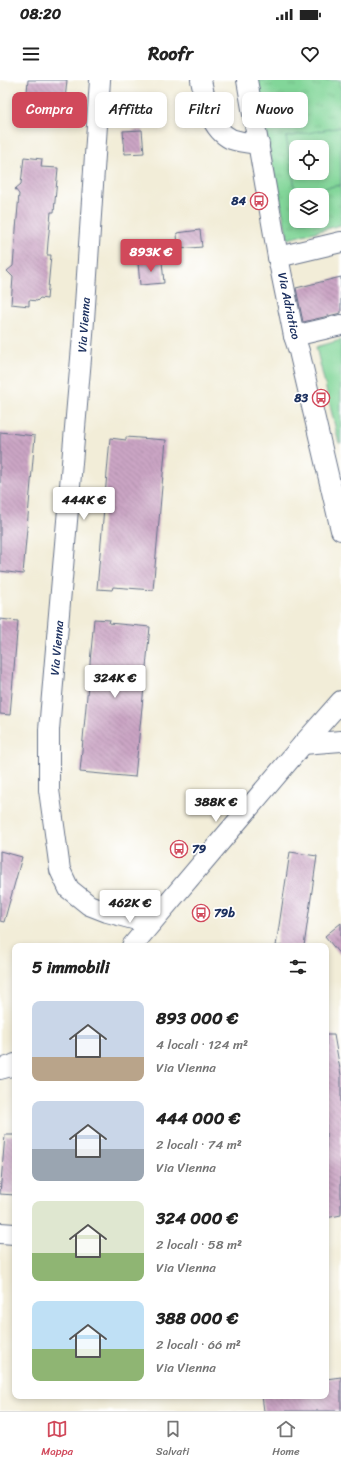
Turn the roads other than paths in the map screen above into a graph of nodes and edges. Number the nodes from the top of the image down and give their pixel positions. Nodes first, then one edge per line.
1 (100, 80) edge
2 (201, 80) edge
3 (247, 80) edge
4 (259, 144) junction
5 (341, 242) edge
6 (278, 257) junction
7 (341, 325) edge
8 (294, 336) junction
9 (341, 530) edge
10 (341, 701) edge
11 (341, 741) edge
12 (303, 744) junction
13 (152, 922) junction
14 (134, 943) edge
15 (12, 1066) edge
16 (0, 1068) edge
17 (0, 1233) edge
18 (12, 1234) edge

1 - 13 street, Via Vienna
2 - 4 street
3 - 4 street, Via Adriatico
4 - 6 street, Via Adriatico
5 - 6 street
6 - 8 street, Via Adriatico
7 - 8 street
8 - 9 street, Via Adriatico
10 - 12 street
11 - 12 street
12 - 13 street
13 - 14 street
15 - 16 street
17 - 18 street

